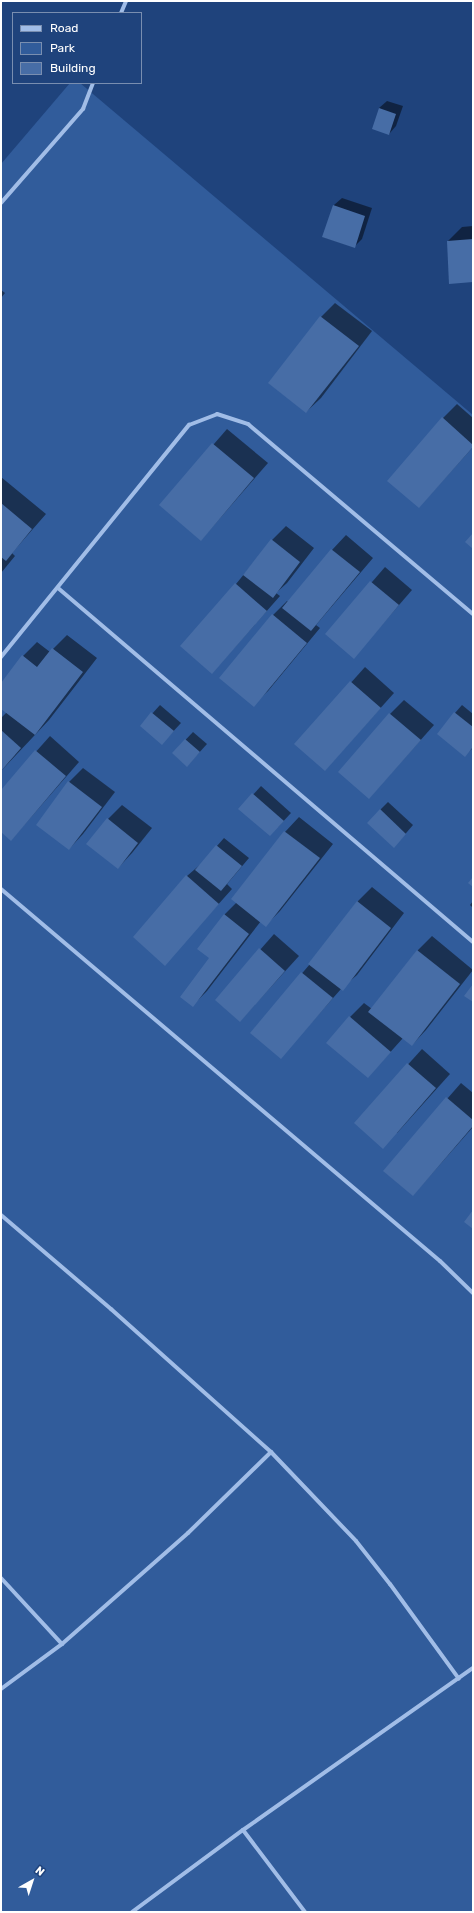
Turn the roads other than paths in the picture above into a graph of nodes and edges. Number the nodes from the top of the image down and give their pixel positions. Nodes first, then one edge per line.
1 (126, 1) edge
2 (121, 12) edge
3 (93, 84) edge
4 (1, 203) edge
5 (58, 588) junction
6 (473, 614) edge
7 (1, 657) edge
8 (1, 889) edge
9 (473, 942) edge
10 (1, 1215) edge
11 (473, 1293) edge
12 (271, 1452) junction
13 (1, 1578) edge
14 (62, 1644) junction
15 (473, 1668) edge
16 (459, 1679) junction
17 (1, 1689) edge
18 (243, 1830) junction
19 (132, 1912) edge
20 (305, 1912) edge

1 - 2 street
3 - 4 street
5 - 6 street
5 - 7 street
5 - 9 street
8 - 11 street
10 - 12 street
12 - 14 street
12 - 16 street
13 - 14 street
14 - 17 street
15 - 16 street
16 - 18 street
18 - 19 street
18 - 20 street

